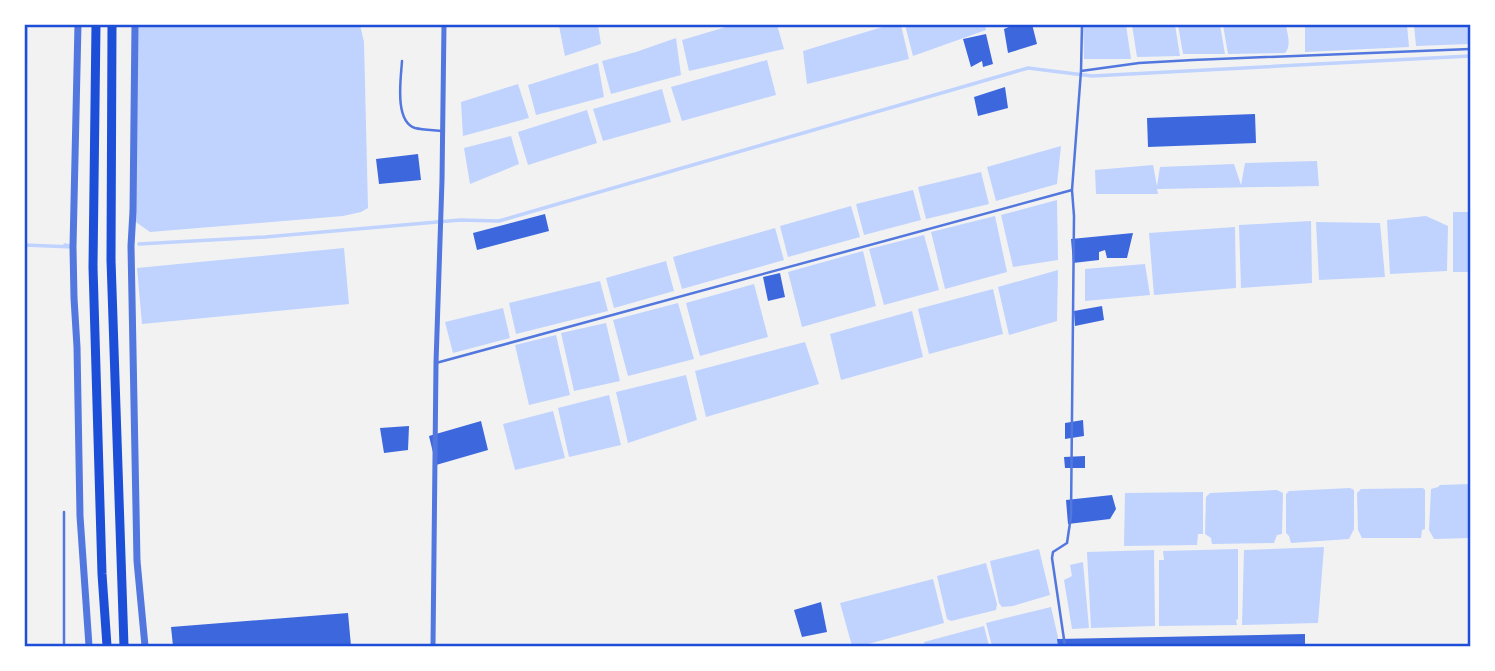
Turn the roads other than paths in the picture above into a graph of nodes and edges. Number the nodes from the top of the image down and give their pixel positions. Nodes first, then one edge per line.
1 (78, 24) edge
2 (96, 24) edge
3 (112, 24) edge
4 (135, 24) edge
5 (444, 24) edge
6 (1082, 24) edge
7 (1471, 49) edge
8 (402, 61) dead end
9 (1081, 71) junction
10 (443, 131) junction
11 (1072, 190) junction
12 (436, 363) junction
13 (65, 512) dead end
14 (64, 646) edge
15 (89, 646) edge
16 (107, 646) edge
17 (124, 646) edge
18 (145, 646) edge
19 (433, 646) edge
20 (1065, 646) edge

1 - 15 street
2 - 16 highway
3 - 17 highway
4 - 18 street
5 - 10 street
6 - 9 lane
7 - 9 lane
8 - 10 lane
9 - 11 lane
10 - 12 street
11 - 12 lane
11 - 20 lane
12 - 19 street
13 - 14 lane

